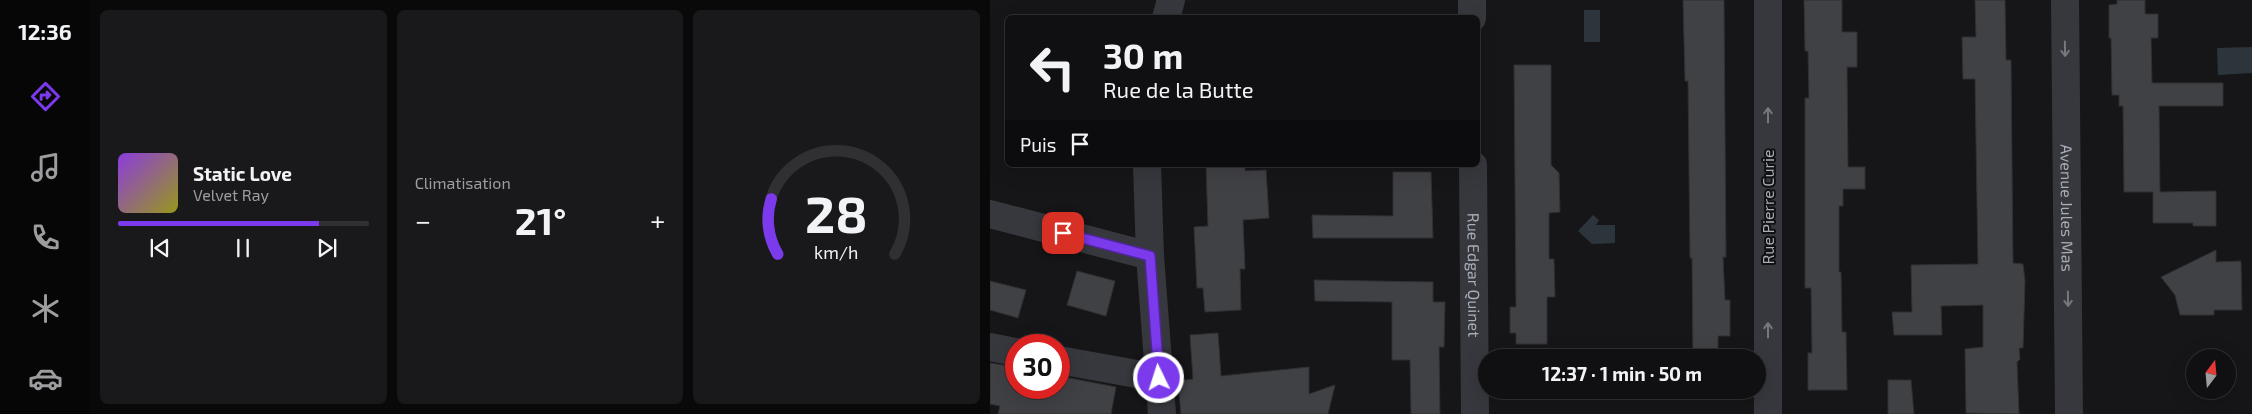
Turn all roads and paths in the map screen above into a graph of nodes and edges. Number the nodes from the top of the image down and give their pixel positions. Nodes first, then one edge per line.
1 (1171, 0) edge
2 (1472, 0) edge
3 (1768, 0) edge
4 (2065, 0) edge
5 (1167, 15) edge
6 (1472, 15) edge
7 (1147, 167) edge
8 (1474, 167) edge
9 (990, 214) edge
10 (1150, 256) junction
11 (990, 347) edge
12 (1005, 350) edge
13 (1070, 362) edge
14 (1159, 378) junction
15 (1162, 414) edge
16 (1475, 414) edge
17 (1768, 414) edge
18 (2069, 414) edge

1 - 5 street
2 - 6 street
17 -> 3 street, Rue Pierre Curie
4 -> 18 street, Avenue Jules Mas
7 - 10 street
8 - 16 street, Rue Edgar Quinet
9 - 10 street
10 - 14 street
11 - 12 street
13 - 14 street
14 - 15 street

